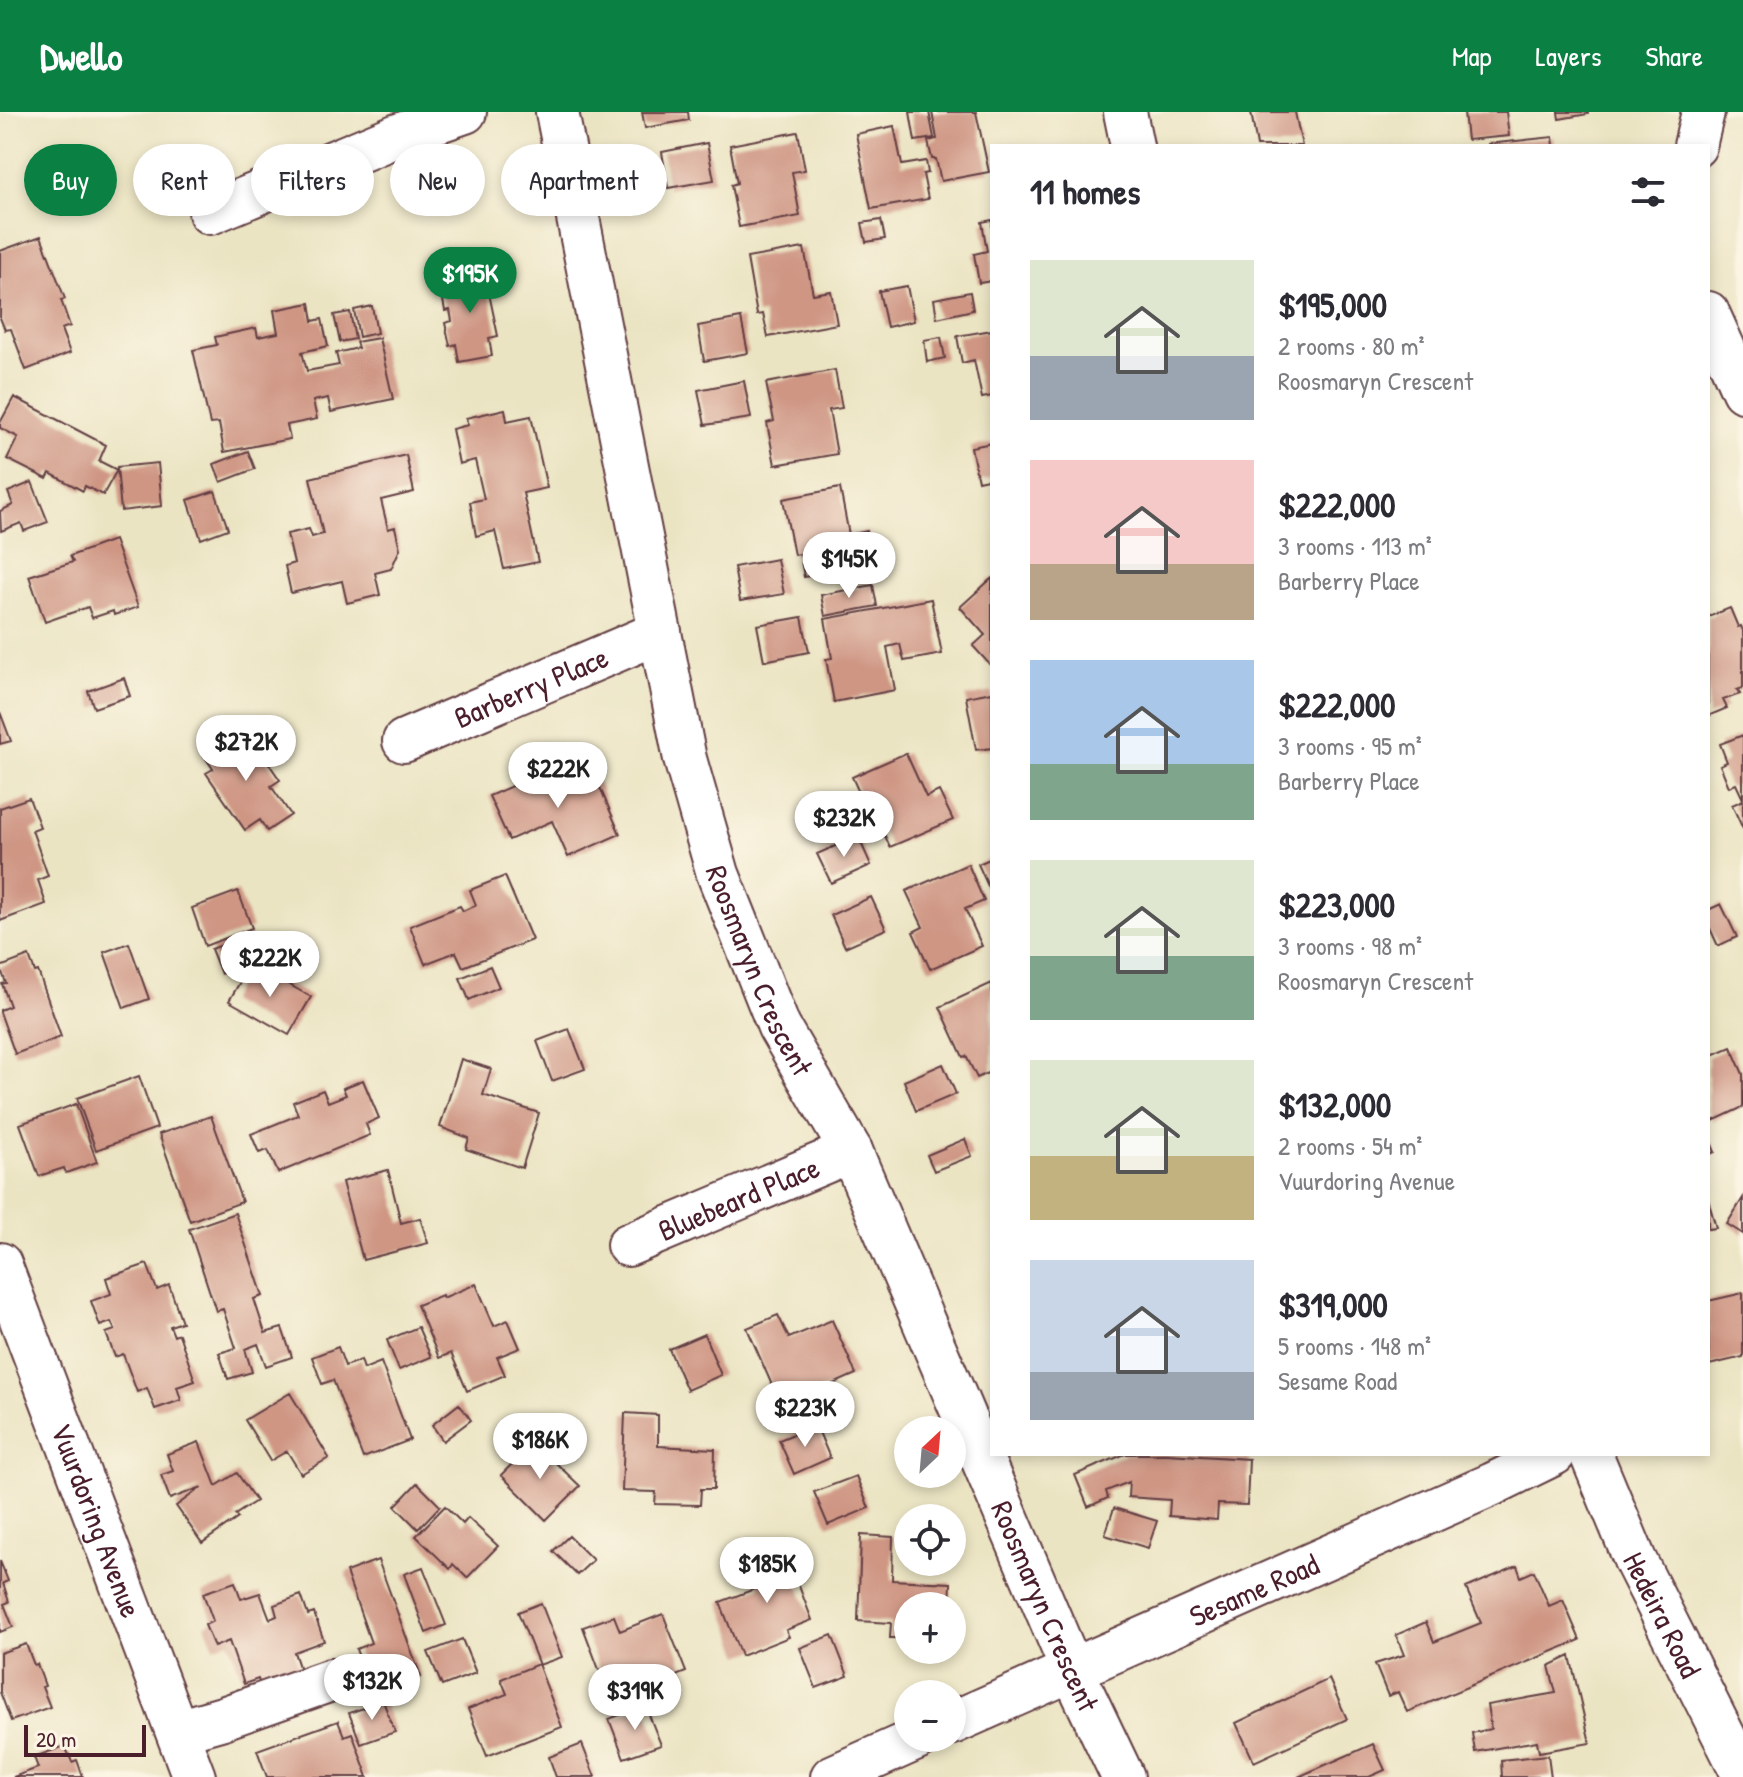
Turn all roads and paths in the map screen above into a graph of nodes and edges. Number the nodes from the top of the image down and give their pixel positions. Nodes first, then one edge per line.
1 (465, 112) edge
2 (557, 112) edge
3 (1125, 112) edge
4 (1703, 112) edge
5 (1132, 144) edge
6 (1695, 144) edge
7 (235, 203) edge
8 (1710, 317) edge
9 (1743, 391) edge
10 (660, 632) junction
11 (404, 741) dead end
12 (851, 1151) junction
13 (628, 1245) dead end
14 (0, 1264) edge
15 (1550, 1456) edge
16 (1592, 1456) edge
17 (1072, 1670) junction
18 (331, 1680) dead end
19 (966, 1717) edge
20 (177, 1731) junction
21 (894, 1749) edge
22 (1743, 1774) edge
23 (194, 1777) edge
24 (832, 1777) edge
25 (1123, 1777) edge

1 - 7 street
2 - 10 street, Roosmaryn Crescent
3 - 5 street
4 - 6 street
8 - 9 street
10 - 11 street, Barberry Place
10 - 12 street, Roosmaryn Crescent
12 - 13 street, Bluebeard Place
12 - 17 street, Roosmaryn Crescent
14 - 20 street, Vuurdoring Avenue
15 - 17 street, Sesame Road
16 - 22 street, Hedeira Road
17 - 19 street, Sesame Road
17 - 25 street, Roosmaryn Crescent
18 - 20 street
20 - 23 street, Vuurdoring Avenue
21 - 24 street

